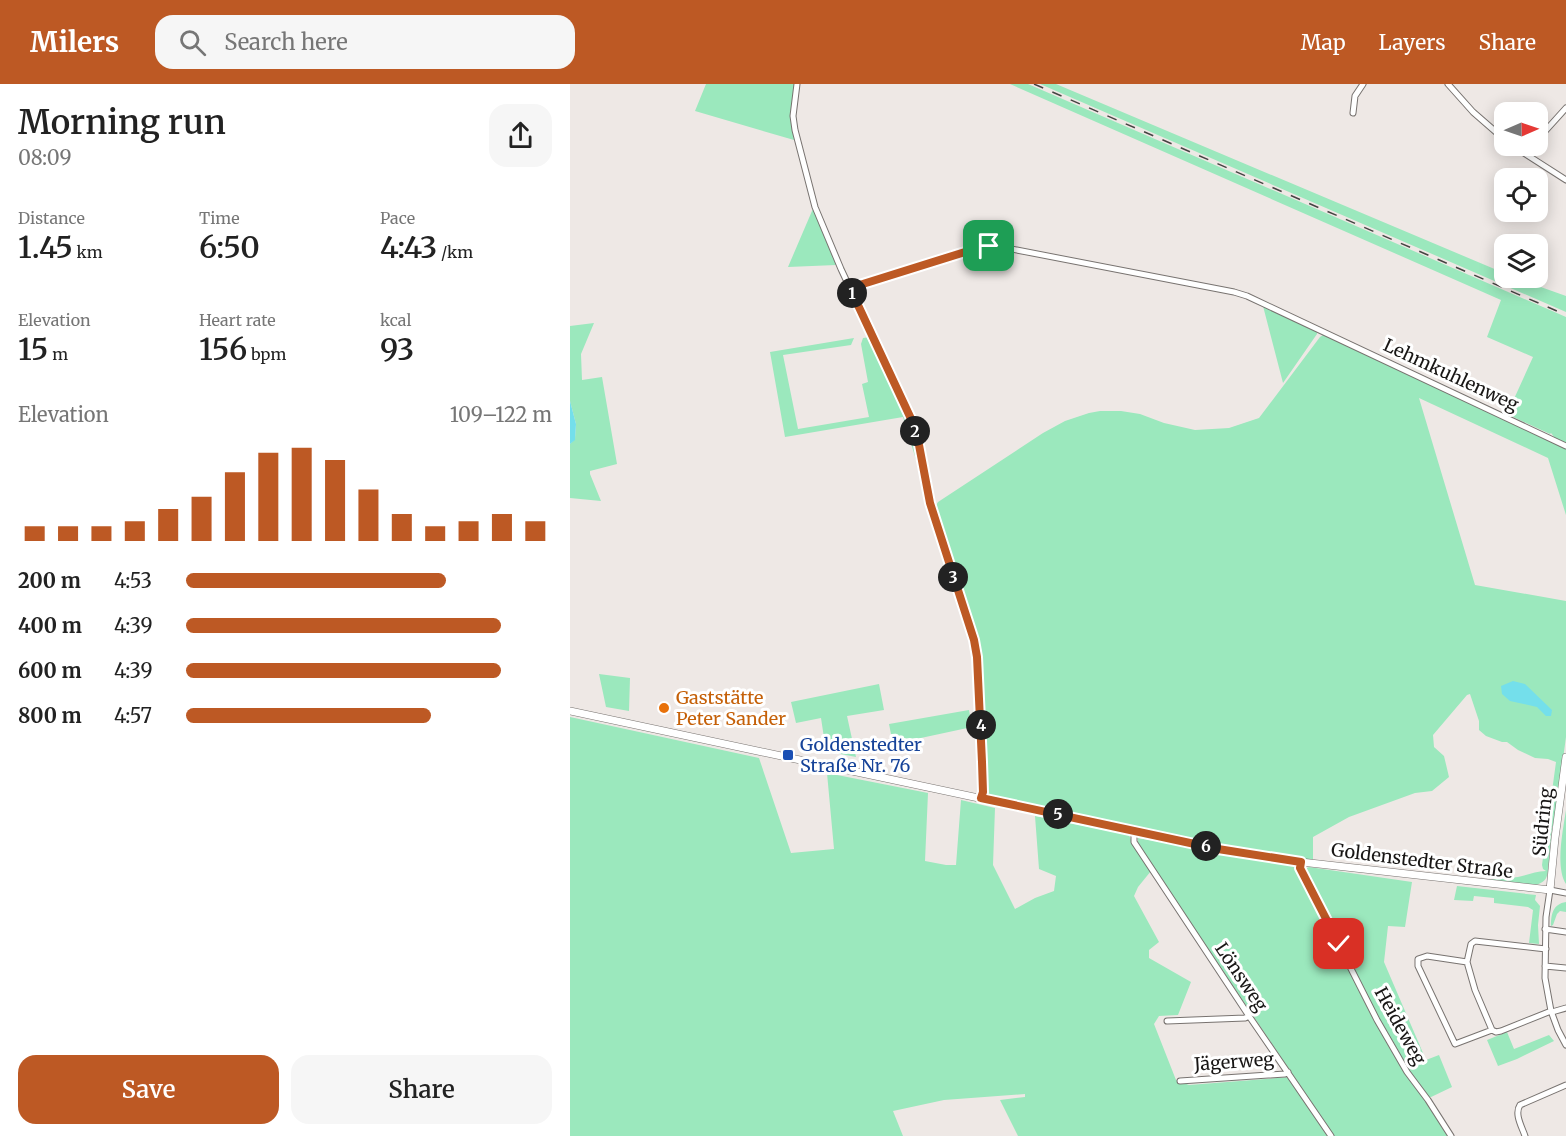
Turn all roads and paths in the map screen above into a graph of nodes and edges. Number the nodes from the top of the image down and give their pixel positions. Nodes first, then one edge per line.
1 (797, 84) edge
2 (1363, 84) edge
3 (1448, 84) edge
4 (1566, 108) edge
5 (1353, 113) dead end
6 (1548, 128) edge
7 (1494, 130) edge
8 (1529, 156) edge
9 (1566, 180) edge
10 (850, 288) junction
11 (1566, 446) edge
12 (570, 711) edge
13 (1566, 758) edge
14 (981, 798) junction
15 (1134, 831) junction
16 (1301, 862) junction
17 (1550, 890) junction
18 (1566, 893) edge
19 (1545, 929) junction
20 (1566, 932) edge
21 (1546, 949) junction
22 (1467, 962) junction
23 (1545, 966) junction
24 (1566, 968) edge
25 (1566, 1008) edge
26 (1551, 1011) junction
27 (1249, 1016) junction
28 (1167, 1021) dead end
29 (1492, 1030) junction
30 (1566, 1045) edge
31 (1288, 1071) junction
32 (1180, 1081) dead end
33 (1566, 1085) edge
34 (1331, 1136) edge
35 (1451, 1136) edge
36 (1525, 1136) edge

1 - 10 street
2 - 5 street
3 - 7 street
4 - 6 street
8 - 9 street
10 - 11 street, Lehmkuhlenweg
10 - 14 street
12 - 14 main road, Goldenstedter Straße
13 - 17 main road, Südring
14 - 15 main road, Goldenstedter Straße
15 - 16 main road, Goldenstedter Straße
15 - 27 street, Lönsweg
16 - 17 main road, Goldenstedter Straße
16 - 35 street, Heideweg
17 - 18 street, Goldenstedter Straße
17 - 19 street
19 - 20 street
19 - 21 street
21 - 22 street
21 - 23 street
22 - 29 street
22 - 29 street
23 - 24 street
23 - 26 street
25 - 26 street
26 - 29 street
26 - 30 street
27 - 28 street
27 - 31 street, Lönsweg
31 - 32 street, Jägerweg
31 - 34 street, Lönsweg
33 - 36 street

